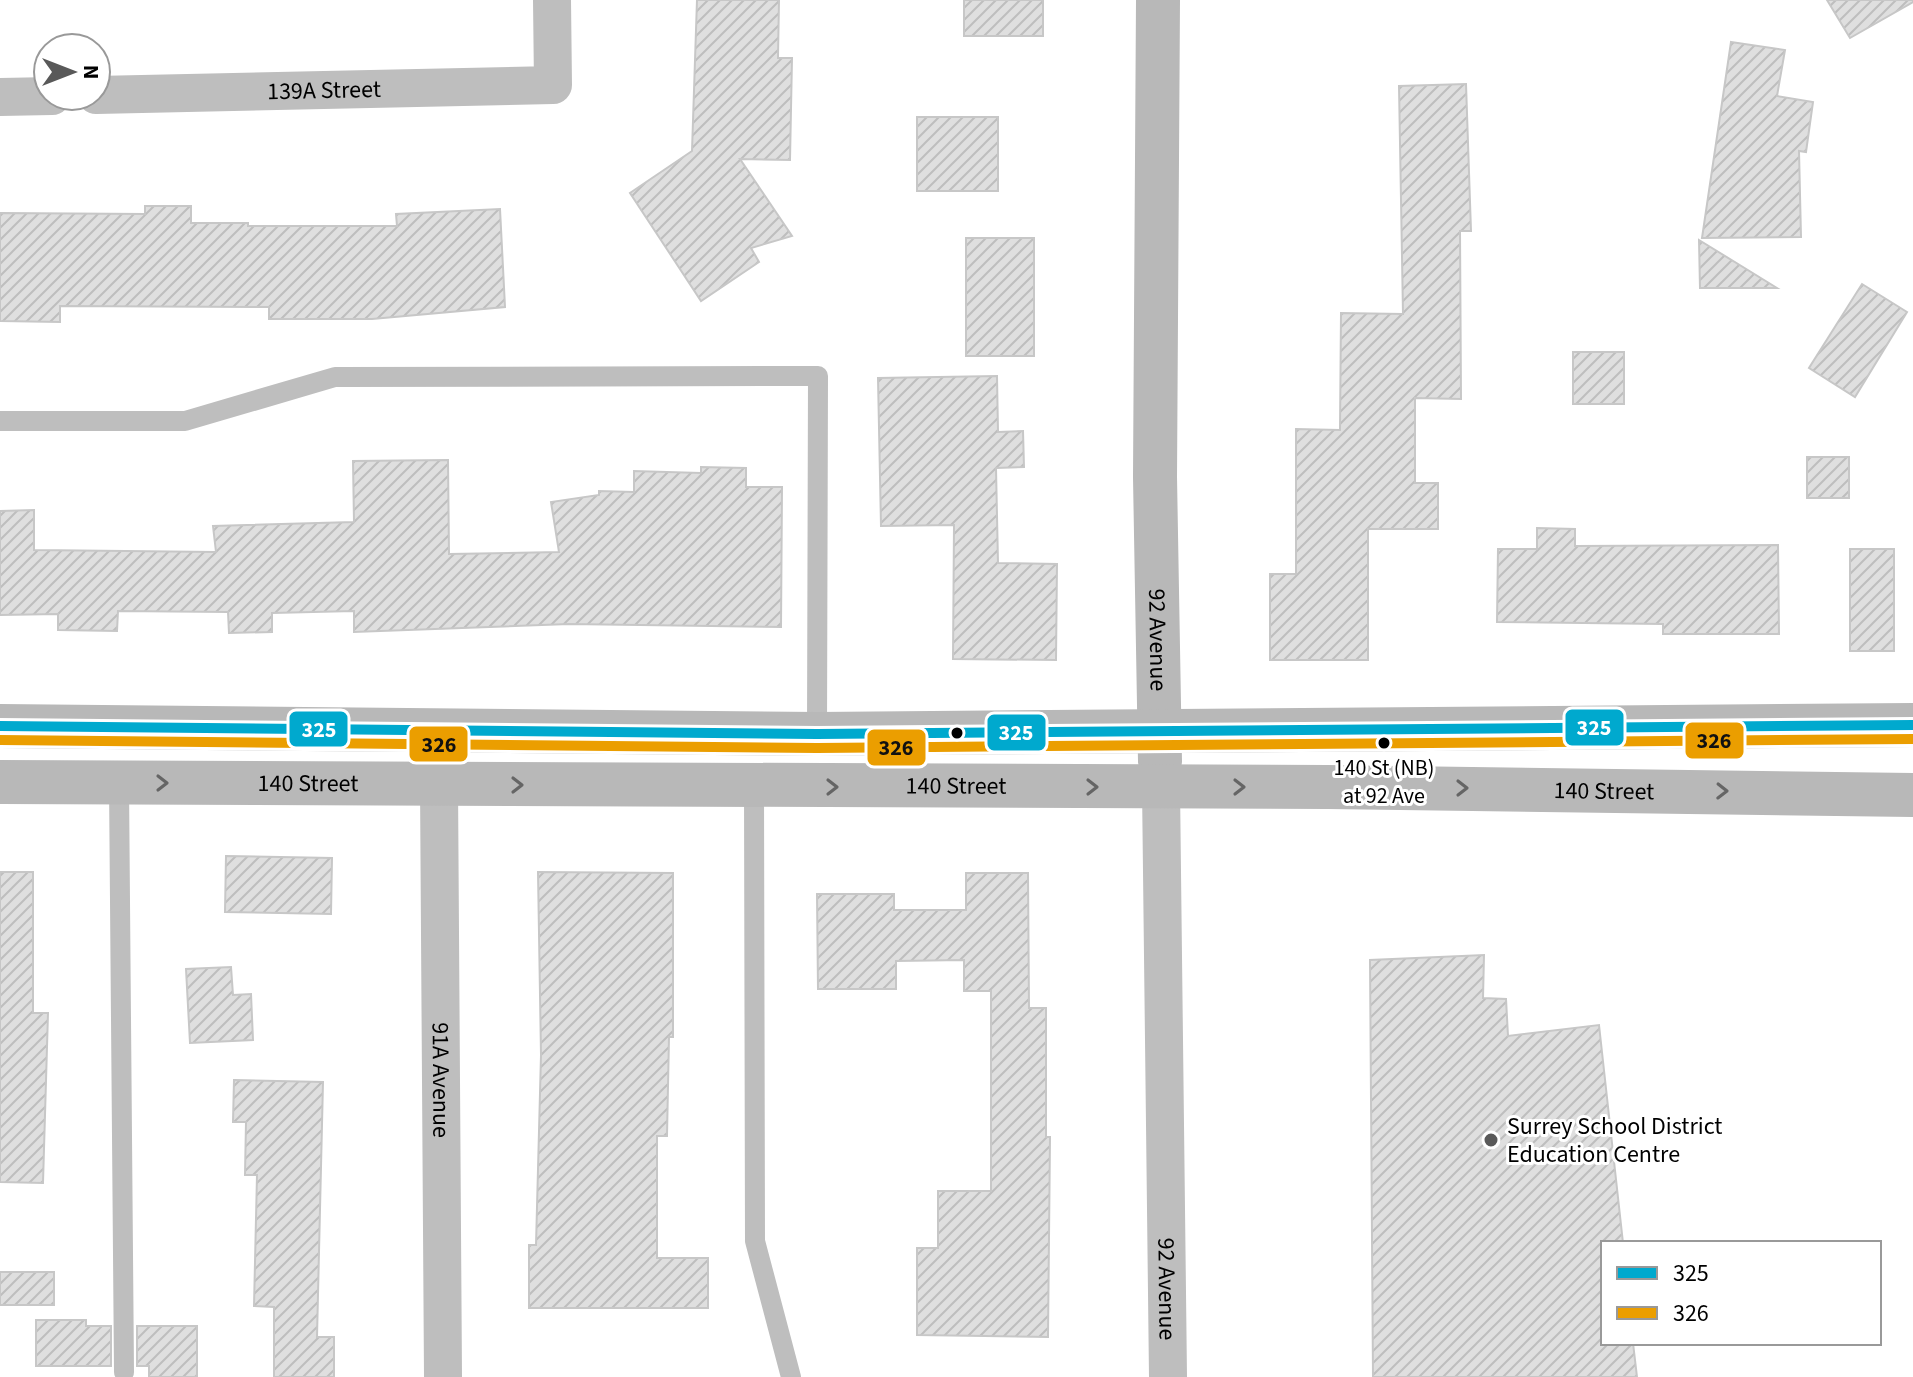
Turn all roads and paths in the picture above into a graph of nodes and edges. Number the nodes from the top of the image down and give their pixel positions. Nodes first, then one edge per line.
1 (552, 0) edge
2 (1158, 0) edge
3 (112, 95) edge
4 (32, 96) edge
5 (0, 97) edge
6 (0, 421) edge
7 (77, 725) junction
8 (1913, 725) edge
9 (0, 726) edge
10 (1159, 731) junction
11 (817, 734) junction
12 (0, 749) edge
13 (0, 782) edge
14 (119, 783) junction
15 (439, 784) junction
16 (754, 787) junction
17 (1161, 787) junction
18 (1913, 795) edge
19 (124, 1372) dead end
20 (443, 1377) edge
21 (791, 1377) edge
22 (1168, 1377) edge

1 - 3 street, 139A Street
2 - 10 main road, 92 Avenue
4 - 5 street
6 - 11 lane
7 - 9 main road
7 - 11 main road
7 - 12 main road
8 - 10 main road
10 - 11 main road
10 - 17 main road, 92 Avenue
13 - 14 main road, 140 Street
14 -> 15 main road, 140 Street
14 - 19 lane
15 -> 16 main road, 140 Street
15 - 20 street, 91A Avenue
16 -> 17 main road, 140 Street
16 - 21 lane
17 -> 18 main road, 140 Street
17 - 22 street, 92 Avenue

